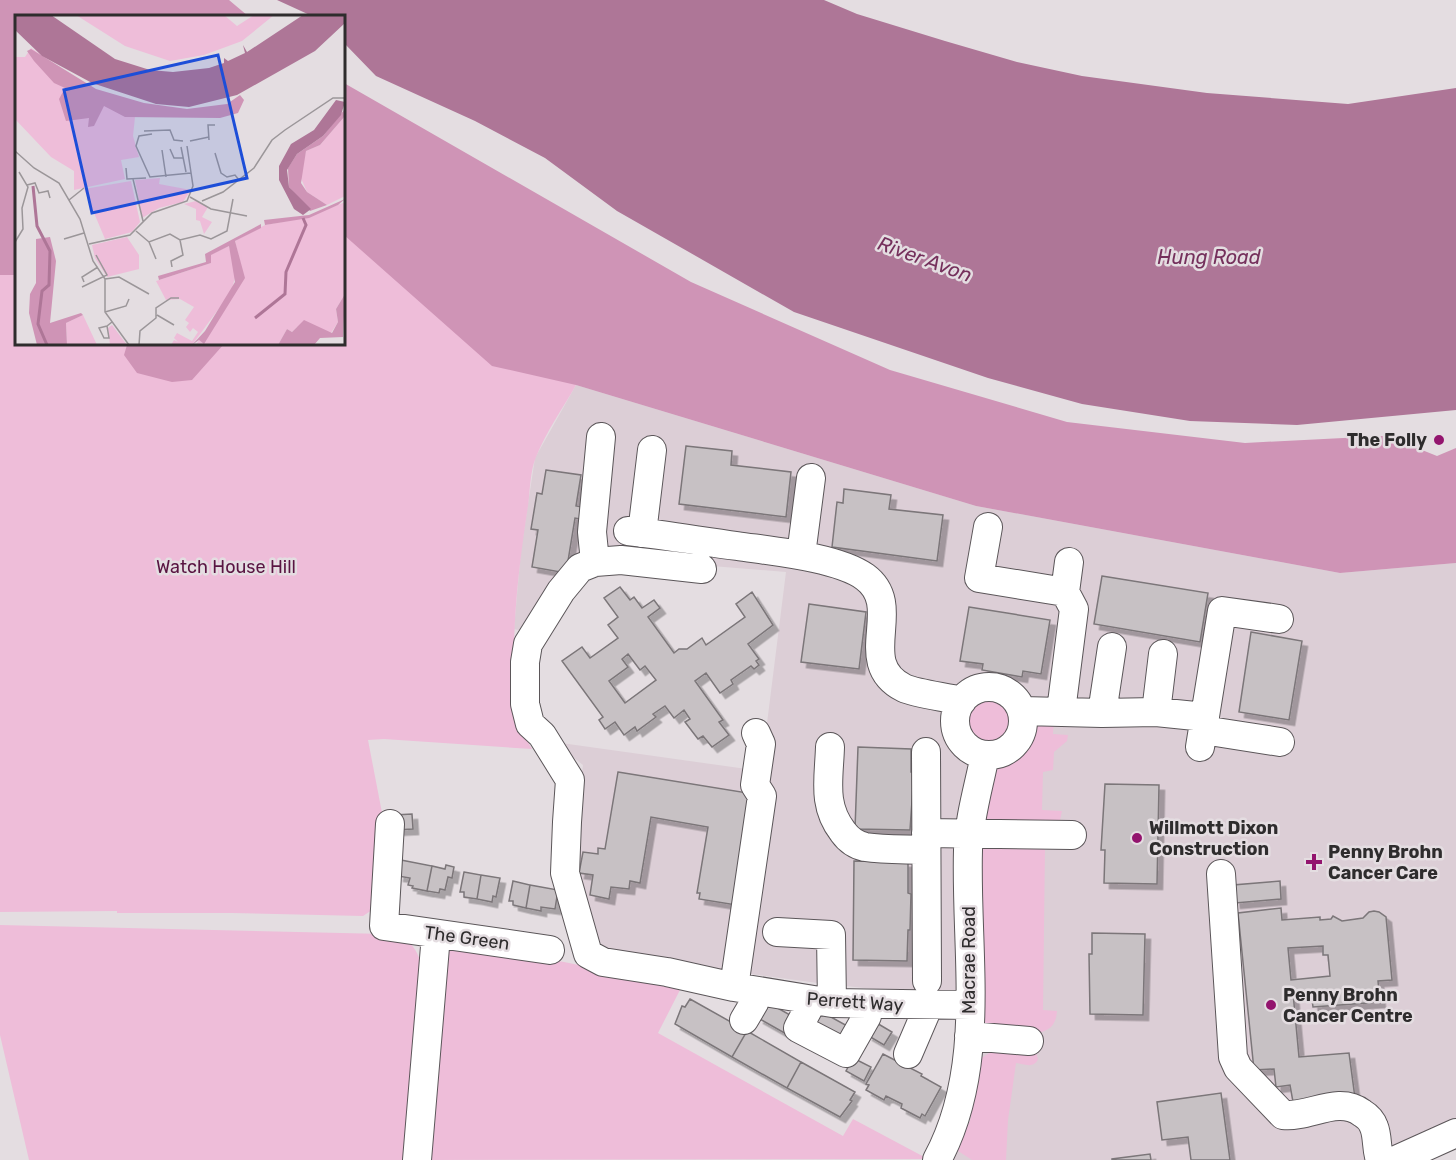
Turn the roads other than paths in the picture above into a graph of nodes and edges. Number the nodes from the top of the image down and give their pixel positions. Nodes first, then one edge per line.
1 (601, 437) dead end
2 (652, 450) dead end
3 (811, 478) dead end
4 (988, 527) dead end
5 (801, 555) junction
6 (595, 562) junction
7 (1069, 562) dead end
8 (702, 569) dead end
9 (1065, 592) junction
10 (1279, 620) dead end
11 (1112, 647) dead end
12 (1162, 654) dead end
13 (962, 701) junction
14 (1022, 711) junction
15 (1061, 711) junction
16 (1156, 712) junction
17 (1102, 713) junction
18 (1202, 731) junction
19 (756, 733) dead end
20 (1280, 742) dead end
21 (830, 747) dead end
22 (926, 752) dead end
23 (985, 755) junction
24 (390, 824) dead end
25 (970, 833) junction
26 (1072, 835) dead end
27 (926, 842) junction
28 (1221, 874) dead end
29 (777, 932) dead end
30 (436, 935) junction
31 (550, 950) dead end
32 (744, 989) junction
33 (928, 993) junction
34 (822, 1002) junction
35 (868, 1004) junction
36 (970, 1005) junction
37 (744, 1020) dead end
38 (969, 1036) junction
39 (1029, 1041) dead end
40 (908, 1054) dead end
41 (1456, 1133) edge
42 (417, 1160) edge
43 (937, 1160) edge
44 (1380, 1160) edge
45 (1395, 1160) edge

1 - 6 street
2 - 5 street
3 - 5 street
4 - 9 street
5 - 13 street
6 - 8 street
6 - 32 street, Perrett Way
7 - 9 street
9 - 15 street
10 - 18 street
11 - 17 street
12 - 16 street
13 - 14 street
13 - 23 street
14 - 15 street
14 - 23 street
15 - 17 street
16 - 17 street
16 - 18 street
18 - 20 street
19 - 32 street
21 - 27 street
22 - 27 street
23 - 25 street, Macrae Road
24 - 30 street, The Green
25 - 26 street
25 - 27 street
25 - 36 street, Macrae Road
27 - 33 street
28 - 44 street
29 - 34 street
30 - 31 street, The Green
30 - 42 street
32 - 34 street, Perrett Way
32 - 37 street
33 - 35 street, Perrett Way
33 - 36 street, Perrett Way
33 - 40 street
34 - 35 street, Perrett Way
34 - 35 street
36 - 38 street, Macrae Road
38 - 39 street
38 - 43 street, Macrae Road
41 - 45 street

